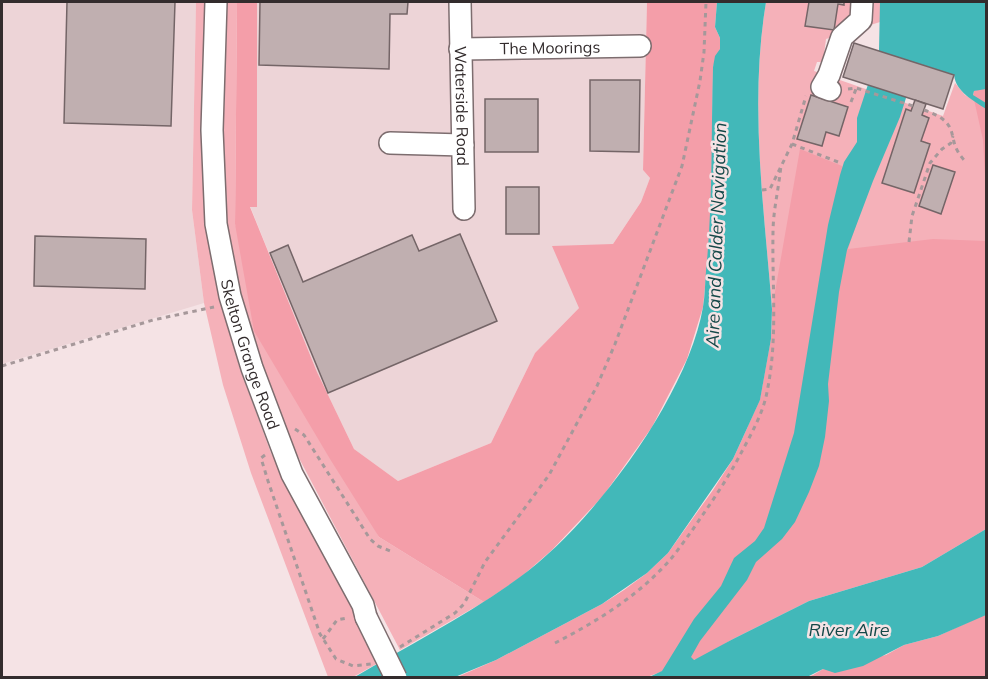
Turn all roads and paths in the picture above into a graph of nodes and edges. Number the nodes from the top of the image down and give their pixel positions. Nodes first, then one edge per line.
1 (216, 2) edge
2 (460, 2) edge
3 (706, 2) edge
4 (862, 2) edge
5 (640, 46) dead end
6 (460, 49) junction
7 (826, 88) junction
8 (856, 88) junction
9 (851, 102) dead end
10 (913, 106) dead end
11 (924, 110) dead end
12 (953, 136) junction
13 (390, 143) dead end
14 (792, 144) junction
15 (463, 145) junction
16 (838, 162) dead end
17 (966, 162) dead end
18 (781, 165) junction
19 (762, 190) dead end
20 (464, 209) dead end
21 (909, 242) dead end
22 (233, 303) junction
23 (2, 366) edge
24 (267, 408) junction
25 (280, 444) junction
26 (390, 551) dead end
27 (357, 617) junction
28 (323, 639) junction
29 (555, 643) dead end
30 (397, 649) dead end
31 (379, 660) dead end
32 (396, 678) edge

1 - 22 street, Skelton Grange Road
2 - 6 street, Waterside Road
3 - 30 path
4 - 7 street
5 - 6 street, The Moorings
6 - 15 street, Waterside Road
7 - 8 path
7 - 14 path
8 - 9 path
8 - 10 path
11 - 12 path
12 - 17 path
12 - 21 path
13 - 15 street
14 - 16 path
14 - 18 path
15 - 20 street, Waterside Road
18 - 19 path
18 - 29 path
22 - 23 path
22 - 24 street, Skelton Grange Road
24 - 25 street, Skelton Grange Road
24 - 26 path
25 - 27 street, Skelton Grange Road
25 - 28 path
27 - 28 path
27 - 32 street, Skelton Grange Road, bridge
28 - 31 path

